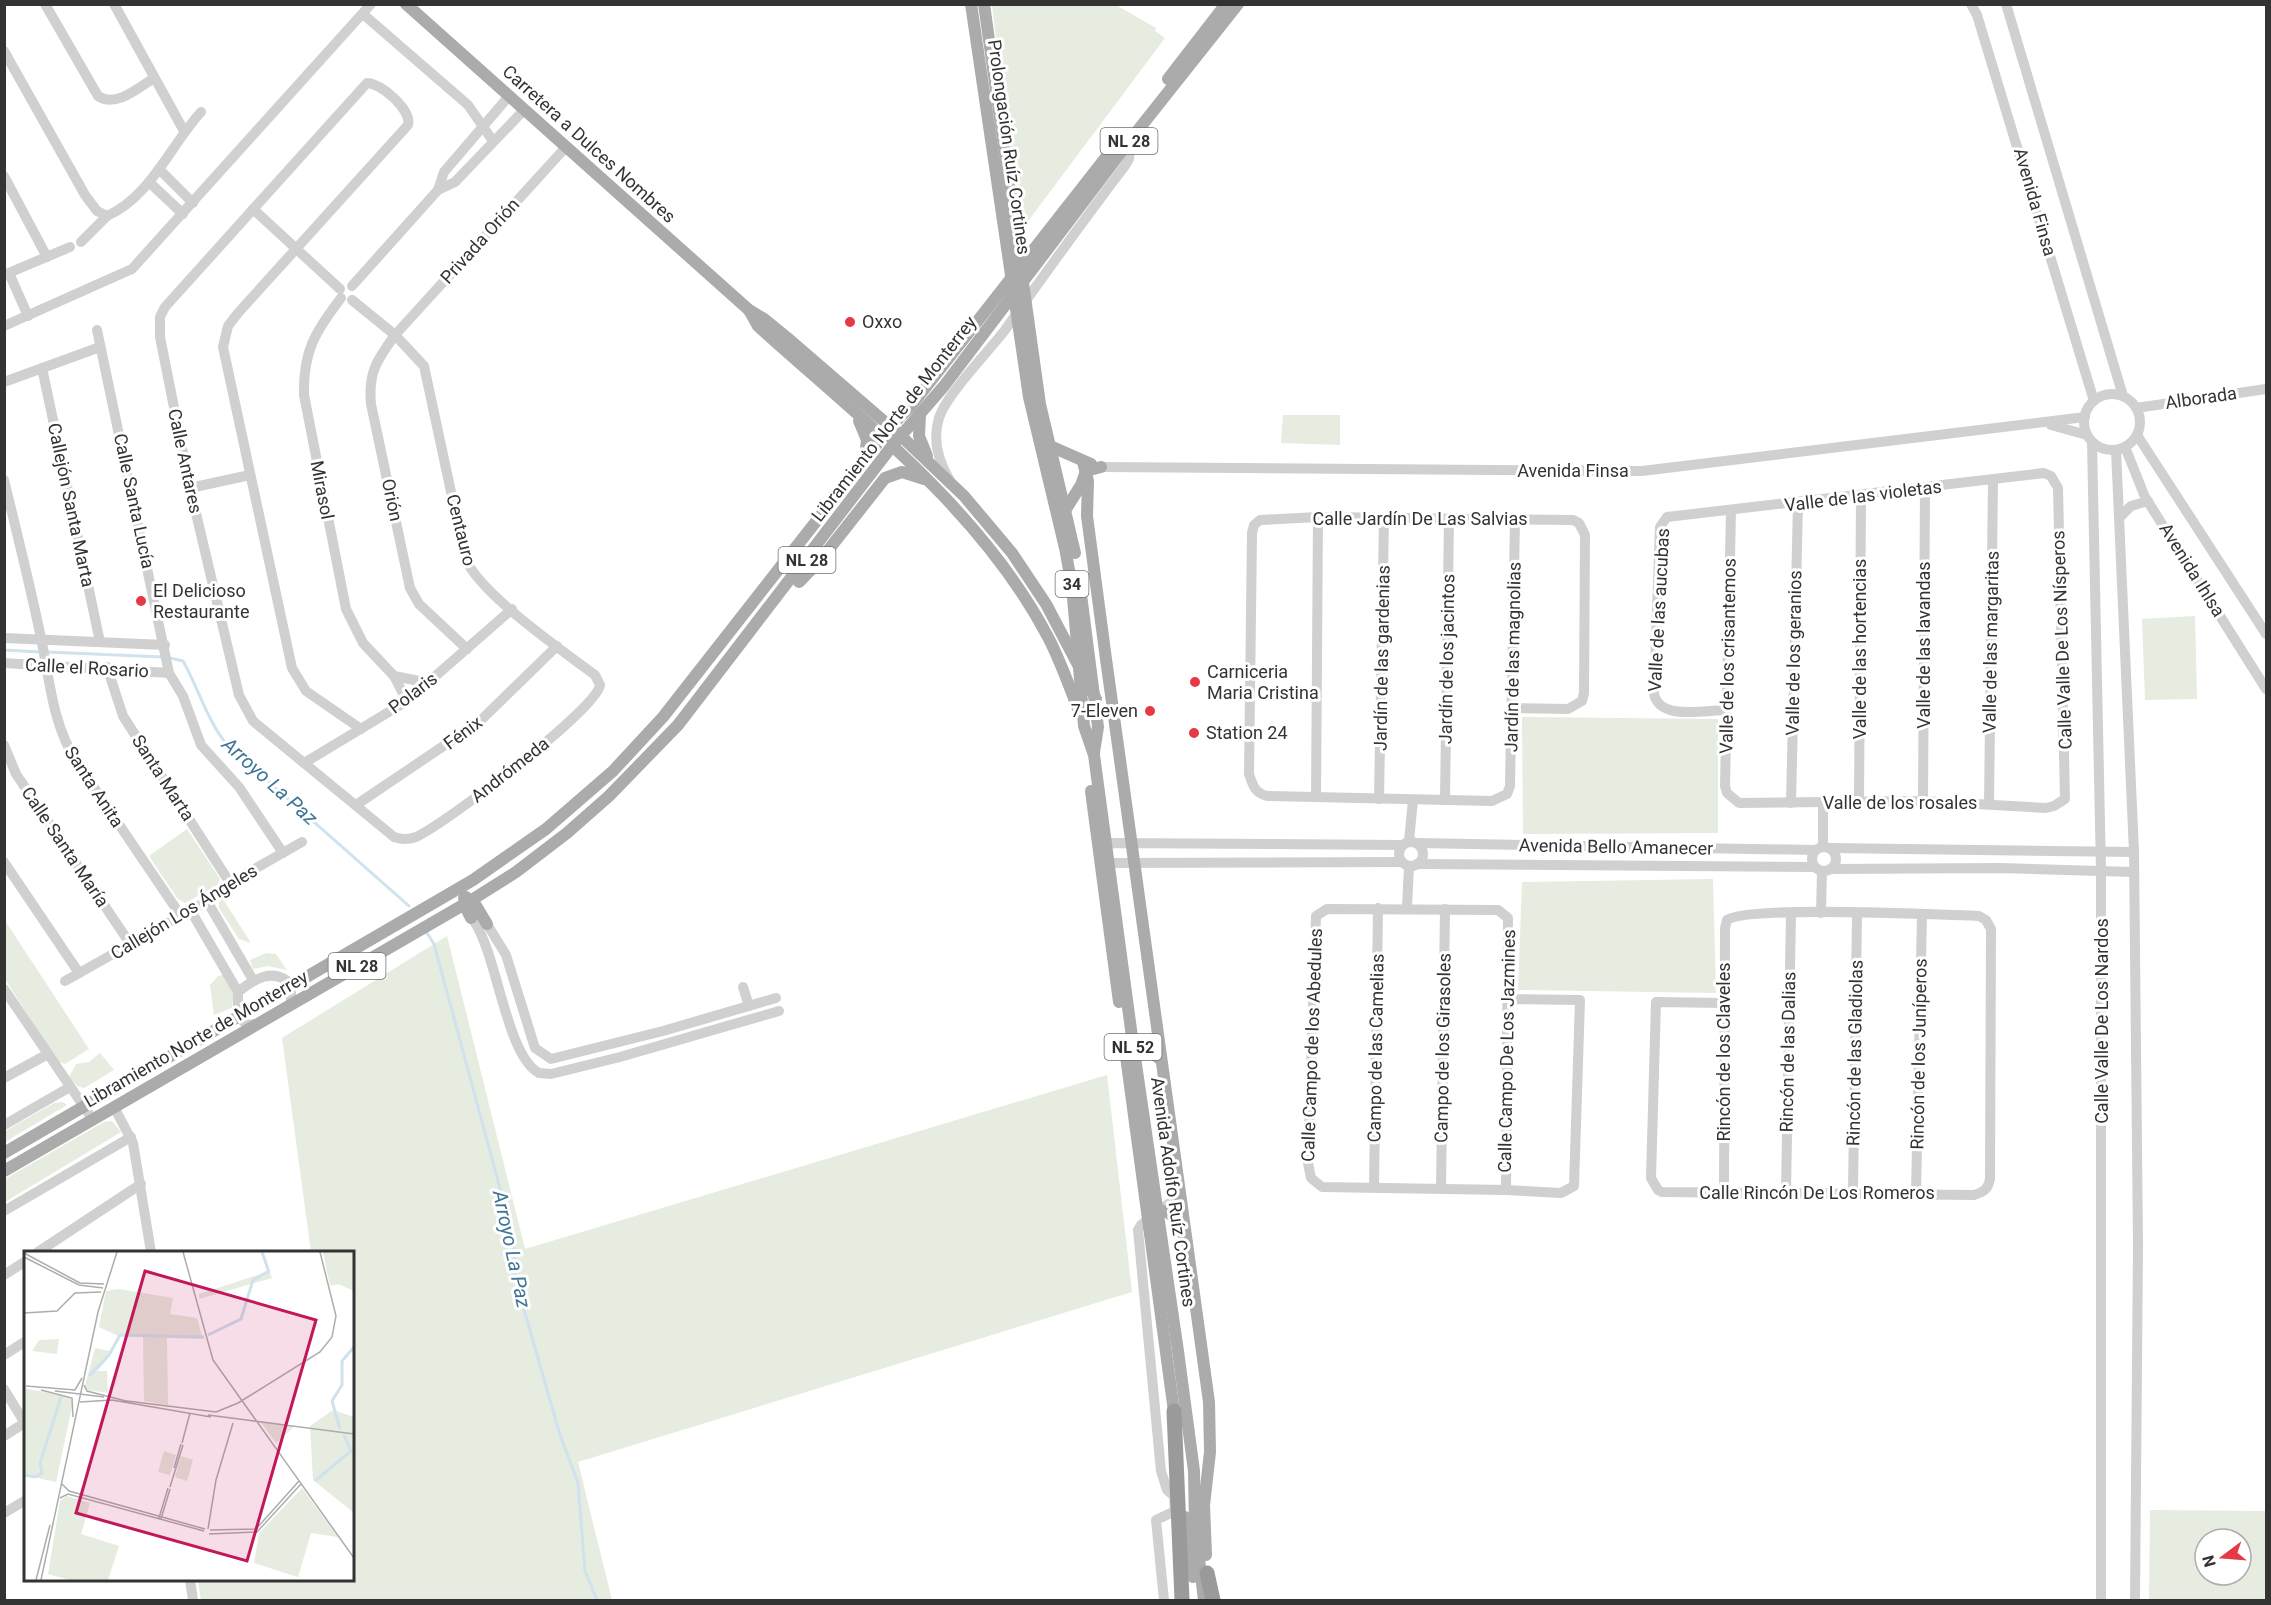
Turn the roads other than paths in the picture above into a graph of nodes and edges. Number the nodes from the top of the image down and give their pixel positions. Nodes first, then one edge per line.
1 (45, 4) edge
2 (114, 4) edge
3 (371, 4) edge
4 (406, 4) edge
5 (971, 4) edge
6 (984, 4) edge
7 (1226, 4) edge
8 (1238, 4) edge
9 (1971, 4) edge
10 (2006, 4) edge
11 (363, 14) junction
12 (4, 51) edge
13 (154, 78) junction
14 (508, 96) junction
15 (524, 110) junction
16 (201, 112) dead end
17 (482, 128) junction
18 (184, 131) junction
19 (1131, 139) junction
20 (493, 141) junction
21 (566, 147) junction
22 (1101, 164) junction
23 (159, 169) junction
24 (6, 181) edge
25 (149, 182) junction
26 (438, 190) junction
27 (193, 203) junction
28 (252, 209) junction
29 (183, 214) junction
30 (107, 216) junction
31 (1015, 226) junction
32 (296, 249) junction
33 (47, 257) junction
34 (1020, 264) junction
35 (7, 274) edge
36 (1010, 277) junction
37 (1023, 281) junction
38 (352, 285) junction
39 (340, 294) junction
40 (1019, 297) junction
41 (352, 300) junction
42 (1016, 313) junction
43 (28, 316) junction
44 (5, 323) edge
45 (97, 330) dead end
46 (395, 335) junction
47 (100, 347) junction
48 (42, 368) junction
49 (4, 382) edge
50 (2266, 388) edge
51 (2123, 396) junction
52 (2094, 401) junction
53 (2136, 408) junction
54 (860, 410) junction
55 (915, 410) junction
56 (2085, 417) junction
57 (2042, 423) junction
58 (890, 427) junction
59 (2138, 435) junction
60 (901, 436) junction
61 (2090, 438) junction
62 (887, 442) junction
63 (1050, 446) junction
64 (2121, 449) junction
65 (930, 463) junction
66 (863, 465) junction
67 (1085, 466) junction
68 (1101, 467) joint
69 (918, 470) junction
70 (874, 472) junction
71 (250, 475) junction
72 (4, 480) edge
73 (1993, 481) junction
74 (930, 482) junction
75 (950, 482) junction
76 (2055, 482) joint
77 (190, 488) junction
78 (1925, 489) junction
79 (1861, 496) junction
80 (2148, 501) junction
81 (1798, 503) junction
82 (1066, 509) junction
83 (1731, 510) junction
84 (1318, 517) junction
85 (1667, 517) joint
86 (2120, 517) junction
87 (1384, 518) junction
88 (1449, 518) junction
89 (1515, 519) junction
90 (512, 609) junction
91 (767, 612) junction
92 (1085, 630) junction
93 (2266, 634) edge
94 (4, 638) edge
95 (42, 642) junction
96 (100, 642) junction
97 (557, 646) junction
98 (165, 647) junction
99 (467, 649) junction
100 (1106, 659) junction
101 (4, 663) edge
102 (46, 663) junction
103 (1078, 665) junction
104 (107, 667) junction
105 (169, 671) junction
106 (394, 676) junction
107 (598, 680) joint
108 (429, 683) junction
109 (2266, 689) edge
110 (1095, 699) junction
111 (406, 701) junction
112 (1513, 708) junction
113 (1727, 710) junction
114 (1084, 726) junction
115 (361, 729) junction
116 (4, 745) edge
117 (1094, 755) junction
118 (304, 763) junction
119 (1316, 797) junction
120 (1379, 799) junction
121 (2065, 799) joint
122 (1413, 800) junction
123 (1445, 800) junction
124 (1732, 800) joint
125 (1923, 801) junction
126 (1791, 803) junction
127 (1823, 803) junction
128 (1859, 803) junction
129 (1989, 804) junction
130 (356, 805) junction
131 (401, 840) joint
132 (302, 842) dead end
133 (1133, 843) junction
134 (1409, 843) junction
135 (1236, 845) junction
136 (1266, 845) junction
137 (1608, 846) junction
138 (1632, 847) junction
139 (1822, 848) junction
140 (1999, 849) junction
141 (2025, 850) junction
142 (1102, 851) junction
143 (2101, 852) junction
144 (2134, 852) junction
145 (283, 853) junction
146 (511, 855) junction
147 (4, 861) edge
148 (1135, 862) junction
149 (1237, 863) junction
150 (1265, 864) junction
151 (1409, 864) junction
152 (1608, 866) junction
153 (1631, 866) junction
154 (2000, 868) junction
155 (2025, 868) junction
156 (1822, 869) junction
157 (2101, 871) junction
158 (2133, 872) junction
159 (230, 883) junction
160 (494, 886) junction
161 (207, 901) junction
162 (466, 901) junction
163 (1378, 908) junction
164 (1407, 908) junction
165 (1445, 909) junction
166 (420, 912) junction
167 (1791, 913) junction
168 (1821, 913) junction
169 (1857, 913) junction
170 (186, 914) junction
171 (446, 915) junction
172 (1922, 915) junction
173 (473, 919) junction
174 (487, 924) junction
175 (131, 945) junction
176 (240, 959) junction
177 (226, 968) junction
178 (79, 973) junction
179 (253, 980) junction
180 (65, 981) dead end
181 (291, 986) junction
182 (743, 987) dead end
183 (238, 992) junction
184 (6, 996) edge
185 (776, 998) dead end
186 (1509, 999) junction
187 (1724, 1003) junction
188 (291, 1004) junction
189 (749, 1006) junction
190 (779, 1011) dead end
191 (238, 1017) junction
192 (257, 1024) junction
193 (1132, 1037) junction
194 (48, 1054) junction
195 (1160, 1059) junction
196 (4, 1078) edge
197 (70, 1087) junction
198 (114, 1107) junction
199 (85, 1108) junction
200 (93, 1120) junction
201 (4, 1125) edge
202 (131, 1137) junction
203 (4, 1153) edge
204 (4, 1171) edge
205 (141, 1184) junction
206 (1374, 1187) junction
207 (1441, 1188) junction
208 (1506, 1190) junction
209 (1786, 1191) junction
210 (1724, 1192) junction
211 (1853, 1192) junction
212 (1916, 1193) junction
213 (1180, 1195) junction
214 (4, 1210) edge
215 (1154, 1216) junction
216 (40, 1251) edge
217 (151, 1251) edge
218 (24, 1262) edge
219 (4, 1275) edge
220 (1195, 1291) junction
221 (24, 1342) edge
222 (4, 1355) edge
223 (4, 1389) edge
224 (1174, 1411) junction
225 (24, 1422) edge
226 (24, 1425) edge
227 (4, 1436) edge
228 (24, 1501) edge
229 (4, 1513) edge
230 (1207, 1573) joint
231 (190, 1581) edge
232 (1180, 1596) edge
233 (193, 1600) edge
234 (1164, 1600) edge
235 (1196, 1600) edge
236 (1204, 1600) edge
237 (1214, 1600) edge
238 (2101, 1600) edge
239 (2135, 1600) edge

1 - 13 street
2 - 13 street
3 - 11 street
4 - 14 main road, Carretera a Dulces Nombres / NL 52
5 - 36 main road, Prolongación Ruíz Cortines
6 - 31 main road, Prolongación Ruíz Cortines
7 - 22 main road
8 - 19 main road, NL 28
9 - 52 street, Avenida Finsa
10 - 51 street, Avenida Finsa
11 - 17 street
11 - 27 street
12 - 30 street
13 - 18 street
14 - 15 main road, Carretera a Dulces Nombres / NL 52
14 - 17 street
15 - 20 street
15 - 21 main road, Carretera a Dulces Nombres / NL 52
16 - 18 street
17 - 20 street
17 - 26 street
18 - 23 street
19 - 37 main road, NL 28
19 - 40 street
20 - 26 street
21 - 46 street, Privada Orión
21 - 54 main road, Carretera a Dulces Nombres / NL 52
22 - 31 main road
22 - 34 main road
23 - 25 street
23 - 27 street
24 - 33 street
25 - 29 street
25 - 30 street
26 - 38 street
27 - 29 street
28 - 32 street
28 - 32 street, Calle Antares
28 - 77 street, Calle Antares
29 - 43 street
30 - 33 street
31 - 34 main road, Prolongación Ruíz Cortines
32 - 39 street
32 - 71 street
33 - 35 street
34 - 36 main road
34 - 37 main road, Prolongación Ruíz Cortines
35 - 43 street
36 - 40 main road, Prolongación Ruíz Cortines
36 - 55 main road
37 - 40 main road, Avenida Adolfo Ruíz Cortines / 34
38 - 39 street
38 - 41 street
39 - 41 street
39 - 106 street, Mirasol
40 - 42 main road, Avenida Adolfo Ruíz Cortines / 34
40 - 55 main road, Libramiento Norte de Monterrey / NL 28
40 - 63 main road, Avenida Adolfo Ruíz Cortines / 34
41 - 46 street, Centauro
42 - 75 street
42 - 103 main road, Avenida Adolfo Ruíz Cortines / 34
43 - 44 street
45 - 47 street, Calle Santa Lucía
46 - 90 street, Centauro
46 - 99 street, Orión
47 - 48 street
47 - 98 street, Calle Santa Lucía
48 - 49 street
48 - 96 street, Callejón Santa Marta
50 - 53 street, Alborada
51 - 52 street
51 - 53 street
52 - 56 street
53 - 59 street
54 - 55 main road
54 - 58 main road, Carretera a Dulces Nombres / NL 52
54 - 62 main road, Carretera a Dulces Nombres / NL 52
54 - 66 main road
55 - 58 main road
55 - 60 main road, Libramiento Norte de Monterrey / NL 28
55 - 65 main road
56 - 57 street, Avenida Finsa
56 - 61 street
57 - 61 street, Avenida Finsa
57 - 68 street, Avenida Finsa
58 - 60 main road, Carretera a Dulces Nombres / NL 52
58 - 62 main road
59 - 64 street
59 - 93 street, Avenida Ihlsa
60 - 62 main road, Libramiento Norte de Monterrey / NL 28
60 - 65 main road, Carretera a Dulces Nombres / NL 52
61 - 64 street
61 - 143 street, Calle Valle De Los Nardos
62 - 66 main road
62 - 69 main road, Carretera a Dulces Nombres / NL 52
62 - 70 main road, Libramiento Norte de Monterrey / NL 28
63 - 67 main road
63 - 82 main road, Avenida Adolfo Ruíz Cortines / 34
64 - 80 street, Avenida Ihlsa
64 - 86 street, Calle Valle De Los Nardos
65 - 75 main road, Carretera a Dulces Nombres / NL 52
66 - 146 main road
67 - 68 main road
67 - 82 main road
67 - 100 main road
69 - 70 main road
69 - 74 main road, Carretera a Dulces Nombres / NL 52
70 - 91 main road, Libramiento Norte de Monterrey / NL 28
71 - 77 street
71 - 115 street
72 - 95 street, Santa Anita
73 - 76 street, Valle de las violetas
73 - 78 street, Valle de las violetas
73 - 129 street, Valle de las margaritas
74 - 91 main road
74 - 114 main road, Carretera a Dulces Nombres / NL 52
75 - 103 main road, Carretera a Dulces Nombres / NL 52
76 - 121 street, Calle Valle De Los Nísperos
77 - 118 street, Calle Antares
78 - 79 street, Valle de las violetas
78 - 125 street, Valle de las lavandas
79 - 81 street, Valle de las violetas
79 - 128 street, Valle de las hortencias
80 - 86 street
80 - 109 street, Avenida Ihlsa
81 - 83 street, Valle de las violetas
81 - 126 street, Valle de los geranios
82 - 92 main road, Avenida Adolfo Ruíz Cortines / 34
83 - 85 street, Valle de las violetas
83 - 113 street, Valle de los crisantemos
84 - 87 street, Calle Jardín De Las Salvias
84 - 119 street
84 - 119 street, Calle Jardín De Las Salvias
85 - 113 street, Valle de las aucubas
86 - 144 street, Calle Valle De Los Nardos
87 - 88 street, Calle Jardín De Las Salvias
87 - 120 street, Jardín de las gardenias
88 - 89 street, Calle Jardín De Las Salvias
88 - 123 street, Jardín de los jacintos
89 - 112 street, Jardín de las magnolias
89 - 112 street, Calle Jardín De Las Salvias
90 - 97 street, Centauro
90 - 99 street, Polaris
91 - 160 main road, Libramiento Norte de Monterrey / NL 28
92 - 100 main road
92 - 110 main road, Avenida Adolfo Ruíz Cortines / 34
94 - 95 street
95 - 96 street
95 - 102 street, Santa Anita
96 - 98 street
97 - 107 street, Centauro
97 - 130 street, Fénix
98 - 105 street, Calle Santa Lucía
99 - 108 street, Polaris
100 - 133 main road
101 - 102 street, Calle el Rosario
102 - 104 street, Calle el Rosario
102 - 170 street, Santa Anita
103 - 110 main road, Carretera a Dulces Nombres / NL 52
103 - 114 main road, Avenida Adolfo Ruíz Cortines / 34
104 - 105 street, Calle el Rosario
104 - 159 street, Santa Marta
105 - 145 street, Calle Santa Lucía
106 - 108 street
106 - 111 street, Mirasol
107 - 131 street, Andrómeda
108 - 111 street, Polaris
110 - 117 main road, Avenida Adolfo Ruíz Cortines / NL 52
111 - 115 street, Polaris
112 - 123 street, Jardín de las magnolias
113 - 124 street, Valle de los crisantemos
114 - 117 main road, Avenida Adolfo Ruíz Cortines / NL 52
114 - 142 main road
115 - 118 street, Polaris
116 - 175 street, Calle Santa María
117 - 142 main road, Avenida Adolfo Ruíz Cortines / NL 52
118 - 130 street, Calle Antares
119 - 120 street
120 - 122 street
121 - 129 street, Valle de los rosales
122 - 123 street
122 - 134 street
124 - 126 street, Valle de los rosales
125 - 128 street, Valle de los rosales
125 - 129 street, Valle de los rosales
126 - 127 street, Valle de los rosales
127 - 128 street, Valle de los rosales
127 - 139 street
130 - 131 street, Calle Antares
132 - 145 street, Callejón Los Ángeles
133 - 135 street, Avenida Bello Amanecer
133 - 142 street, Avenida Bello Amanecer
133 - 148 main road
134 - 136 street, Avenida Bello Amanecer
134 - 137 street, Avenida Bello Amanecer
134 - 151 street
134 - 151 street
135 - 136 street, Avenida Bello Amanecer
135 - 149 street
136 - 150 street
137 - 138 street, Avenida Bello Amanecer
137 - 152 street
138 - 139 street, Avenida Bello Amanecer
138 - 153 street
139 - 140 street, Avenida Bello Amanecer
139 - 156 street
139 - 156 street
140 - 141 street, Avenida Bello Amanecer
140 - 154 street
141 - 143 street, Avenida Bello Amanecer
141 - 155 street
142 - 148 street, Avenida Bello Amanecer
142 - 193 main road, Avenida Adolfo Ruíz Cortines / NL 52
142 - 215 main road
143 - 144 street, Avenida Bello Amanecer
143 - 157 street, Calle Valle De Los Nardos
144 - 158 street, Calle Valle De Los Nardos
145 - 159 street, Callejón Los Ángeles
146 - 162 main road
146 - 166 main road
147 - 178 street
148 - 149 street, Avenida Bello Amanecer
148 - 195 main road
149 - 150 street, Avenida Bello Amanecer
150 - 151 street, Avenida Bello Amanecer
151 - 152 street, Avenida Bello Amanecer
151 - 164 street
152 - 153 street, Avenida Bello Amanecer
153 - 156 street, Avenida Bello Amanecer
154 - 155 street, Avenida Bello Amanecer
154 - 156 street, Avenida Bello Amanecer
155 - 157 street, Avenida Bello Amanecer
156 - 168 street
157 - 158 street, Avenida Bello Amanecer
157 - 238 street, Calle Valle De Los Nardos
158 - 239 street, Calle Valle De Los Nardos
159 - 161 street, Callejón Los Ángeles
160 - 162 main road, Libramiento Norte de Monterrey / NL 28
160 - 174 main road
161 - 170 street, Callejón Los Ángeles
161 - 176 street
162 - 166 main road
162 - 171 main road, Libramiento Norte de Monterrey / NL 28
162 - 173 main road
162 - 174 main road
163 - 164 street
163 - 206 street, Campo de las Camelias
163 - 206 street, Calle Campo de los Abedules
164 - 165 street
165 - 186 street, Calle Campo De Los Jazmines
165 - 207 street, Campo de los Girasoles
166 - 181 main road
167 - 168 street
167 - 187 street, Rincón de los Claveles
167 - 209 street, Rincón de las Dalias
168 - 169 street
169 - 172 street
169 - 211 street, Rincón de las Gladiolas
170 - 175 street, Callejón Los Ángeles
170 - 177 street, Santa Anita
171 - 173 main road
171 - 188 main road, Libramiento Norte de Monterrey / NL 28
172 - 212 street, Rincón de los Juníperos
172 - 212 street, Calle Rincón De Los Romeros
173 - 190 street
174 - 189 street
175 - 178 street, Callejón Los Ángeles
176 - 177 street
176 - 179 street
177 - 183 street, Santa Anita
178 - 180 street, Callejón Los Ángeles
179 - 181 street
179 - 183 street
181 - 188 street
181 - 191 main road
182 - 189 street
183 - 191 street
184 - 194 street
185 - 189 street
186 - 208 street, Calle Campo De Los Jazmines
186 - 208 street
187 - 210 street, Rincón de los Claveles
187 - 210 street, Calle Rincón De Los Romeros
188 - 192 main road, Libramiento Norte de Monterrey / NL 28
191 - 192 street
191 - 199 main road
192 - 198 main road, Libramiento Norte de Monterrey / NL 28
193 - 195 main road
193 - 215 main road, Avenida Adolfo Ruíz Cortines / NL 52
194 - 196 street
194 - 197 street
195 - 213 main road
197 - 199 street
197 - 201 street
198 - 200 main road, Libramiento Norte de Monterrey / NL 28
198 - 202 street
199 - 200 street
199 - 203 main road
200 - 204 main road, Libramiento Norte de Monterrey / NL 28
202 - 205 street
202 - 214 street
205 - 216 street
205 - 217 street
206 - 207 street
207 - 208 street
209 - 210 street, Calle Rincón De Los Romeros
209 - 211 street, Calle Rincón De Los Romeros
211 - 212 street, Calle Rincón De Los Romeros
213 - 215 street
213 - 220 main road
215 - 220 main road
215 - 224 main road
215 - 234 street
215 - 236 main road, Avenida Adolfo Ruíz Cortines / NL 52
218 - 219 street
220 - 230 main road
221 - 222 street
223 - 225 street
224 - 232 highway
224 - 235 main road
226 - 227 street
228 - 229 street
230 - 237 highway
231 - 233 street

